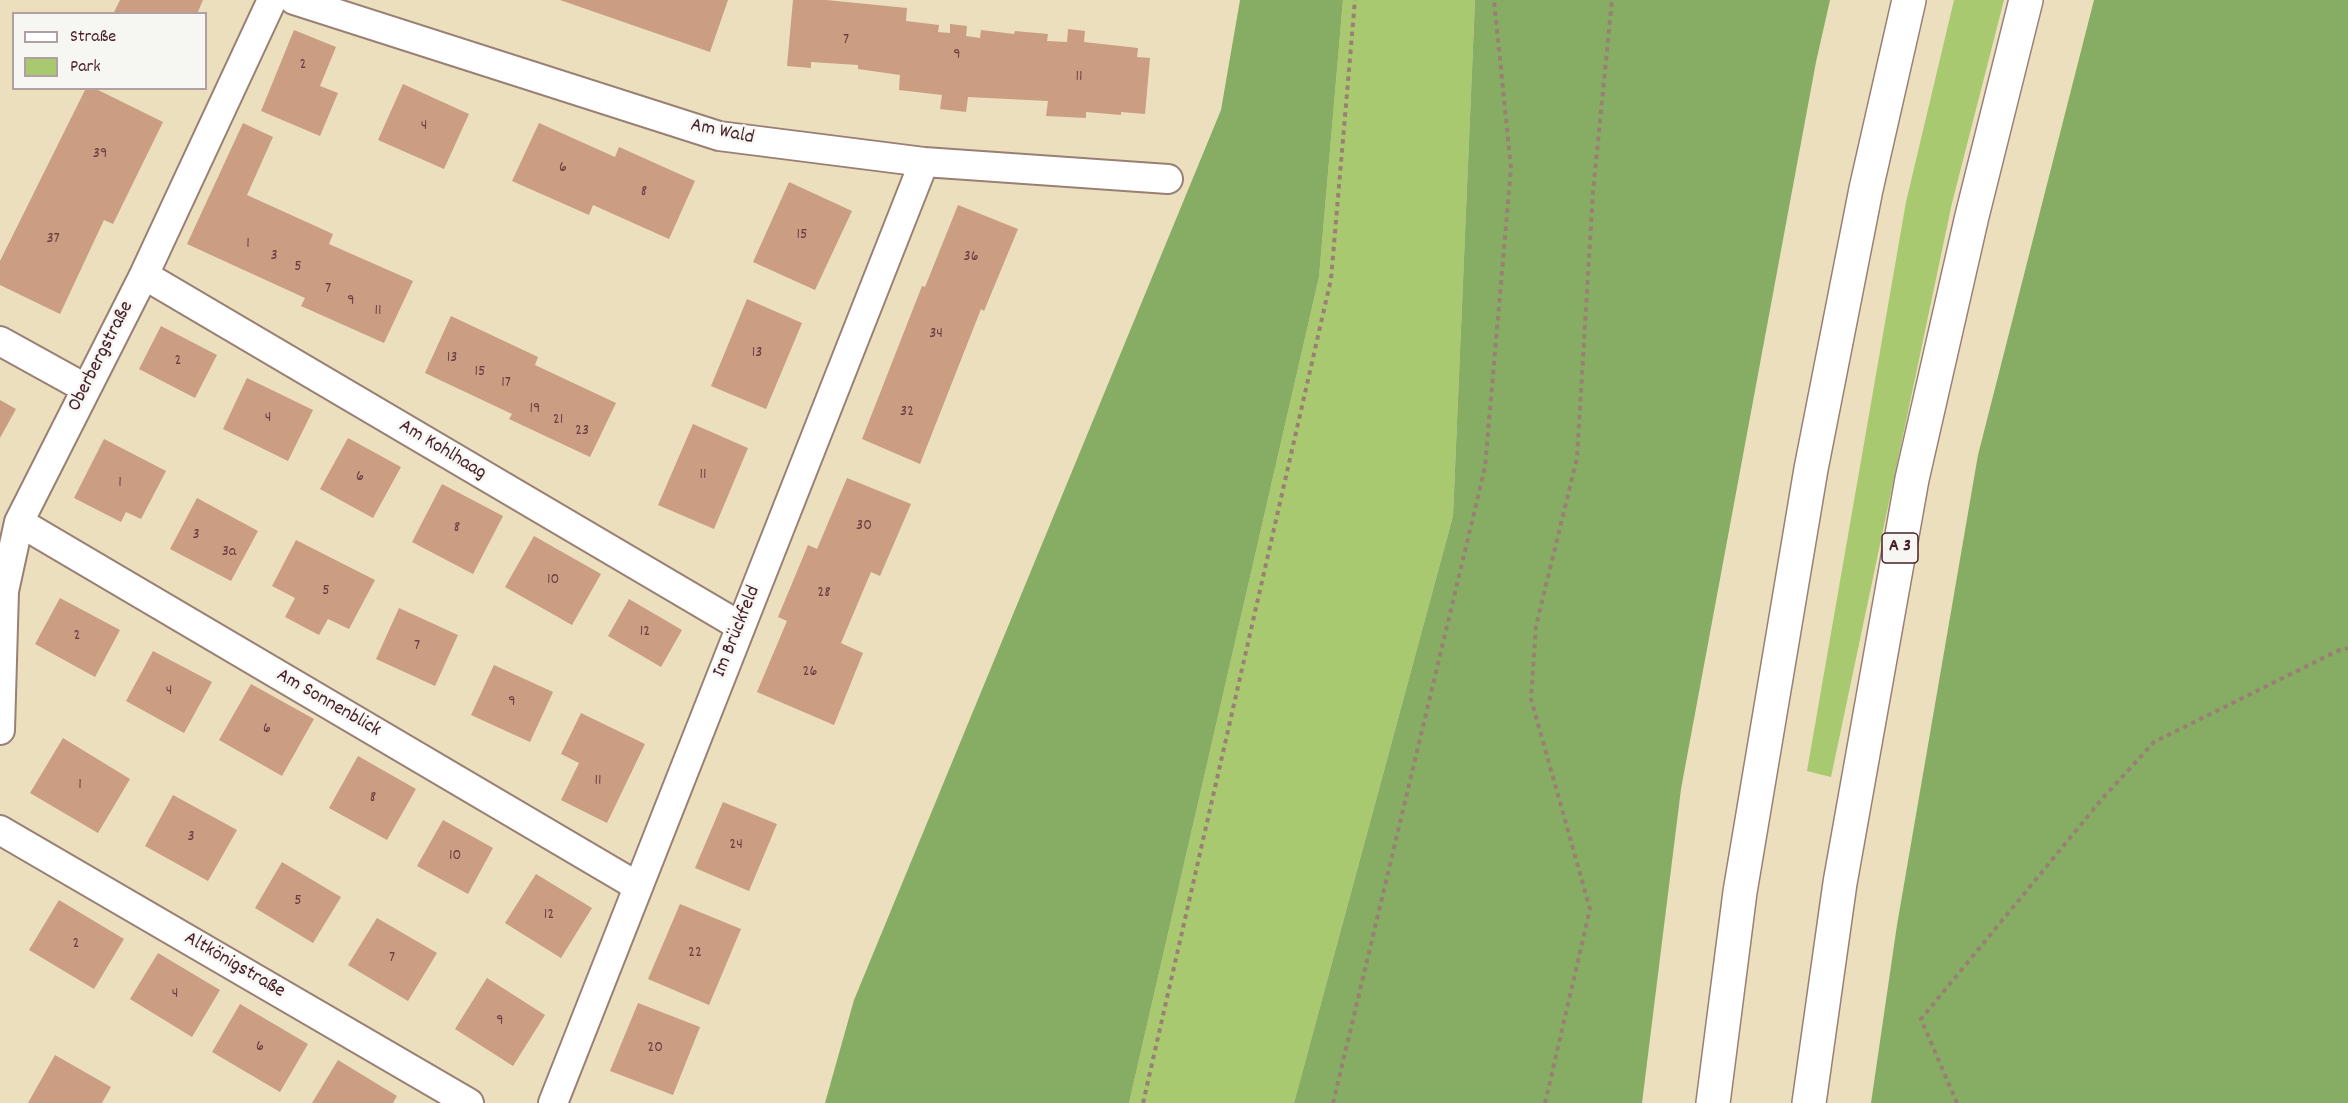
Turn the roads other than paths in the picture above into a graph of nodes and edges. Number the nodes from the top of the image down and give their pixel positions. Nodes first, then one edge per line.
1 (272, 0) edge
2 (294, 0) edge
3 (1909, 0) edge
4 (2026, 0) edge
5 (924, 162) junction
6 (1168, 179) dead end
7 (144, 275) junction
8 (0, 341) edge
9 (86, 388) junction
10 (19, 522) junction
11 (740, 626) junction
12 (0, 730) edge
13 (0, 830) edge
14 (637, 886) junction
15 (468, 1103) edge
16 (553, 1103) edge
17 (1713, 1103) edge
18 (1809, 1103) edge

1 - 7 street, Oberbergstraße
2 - 5 street, Am Wald
3 - 17 highway
4 - 18 highway, A 3
5 - 6 street, Am Wald
5 - 11 street, Im Brückfeld
7 - 9 street, Oberbergstraße
7 - 11 street, Am Kohlhaag
8 - 9 street
9 - 10 street, Oberbergstraße
10 - 12 street, Oberbergstraße
10 - 14 street, Am Sonnenblick
11 - 14 street, Im Brückfeld
13 - 15 street, Altkönigstraße
14 - 16 street, Im Brückfeld

